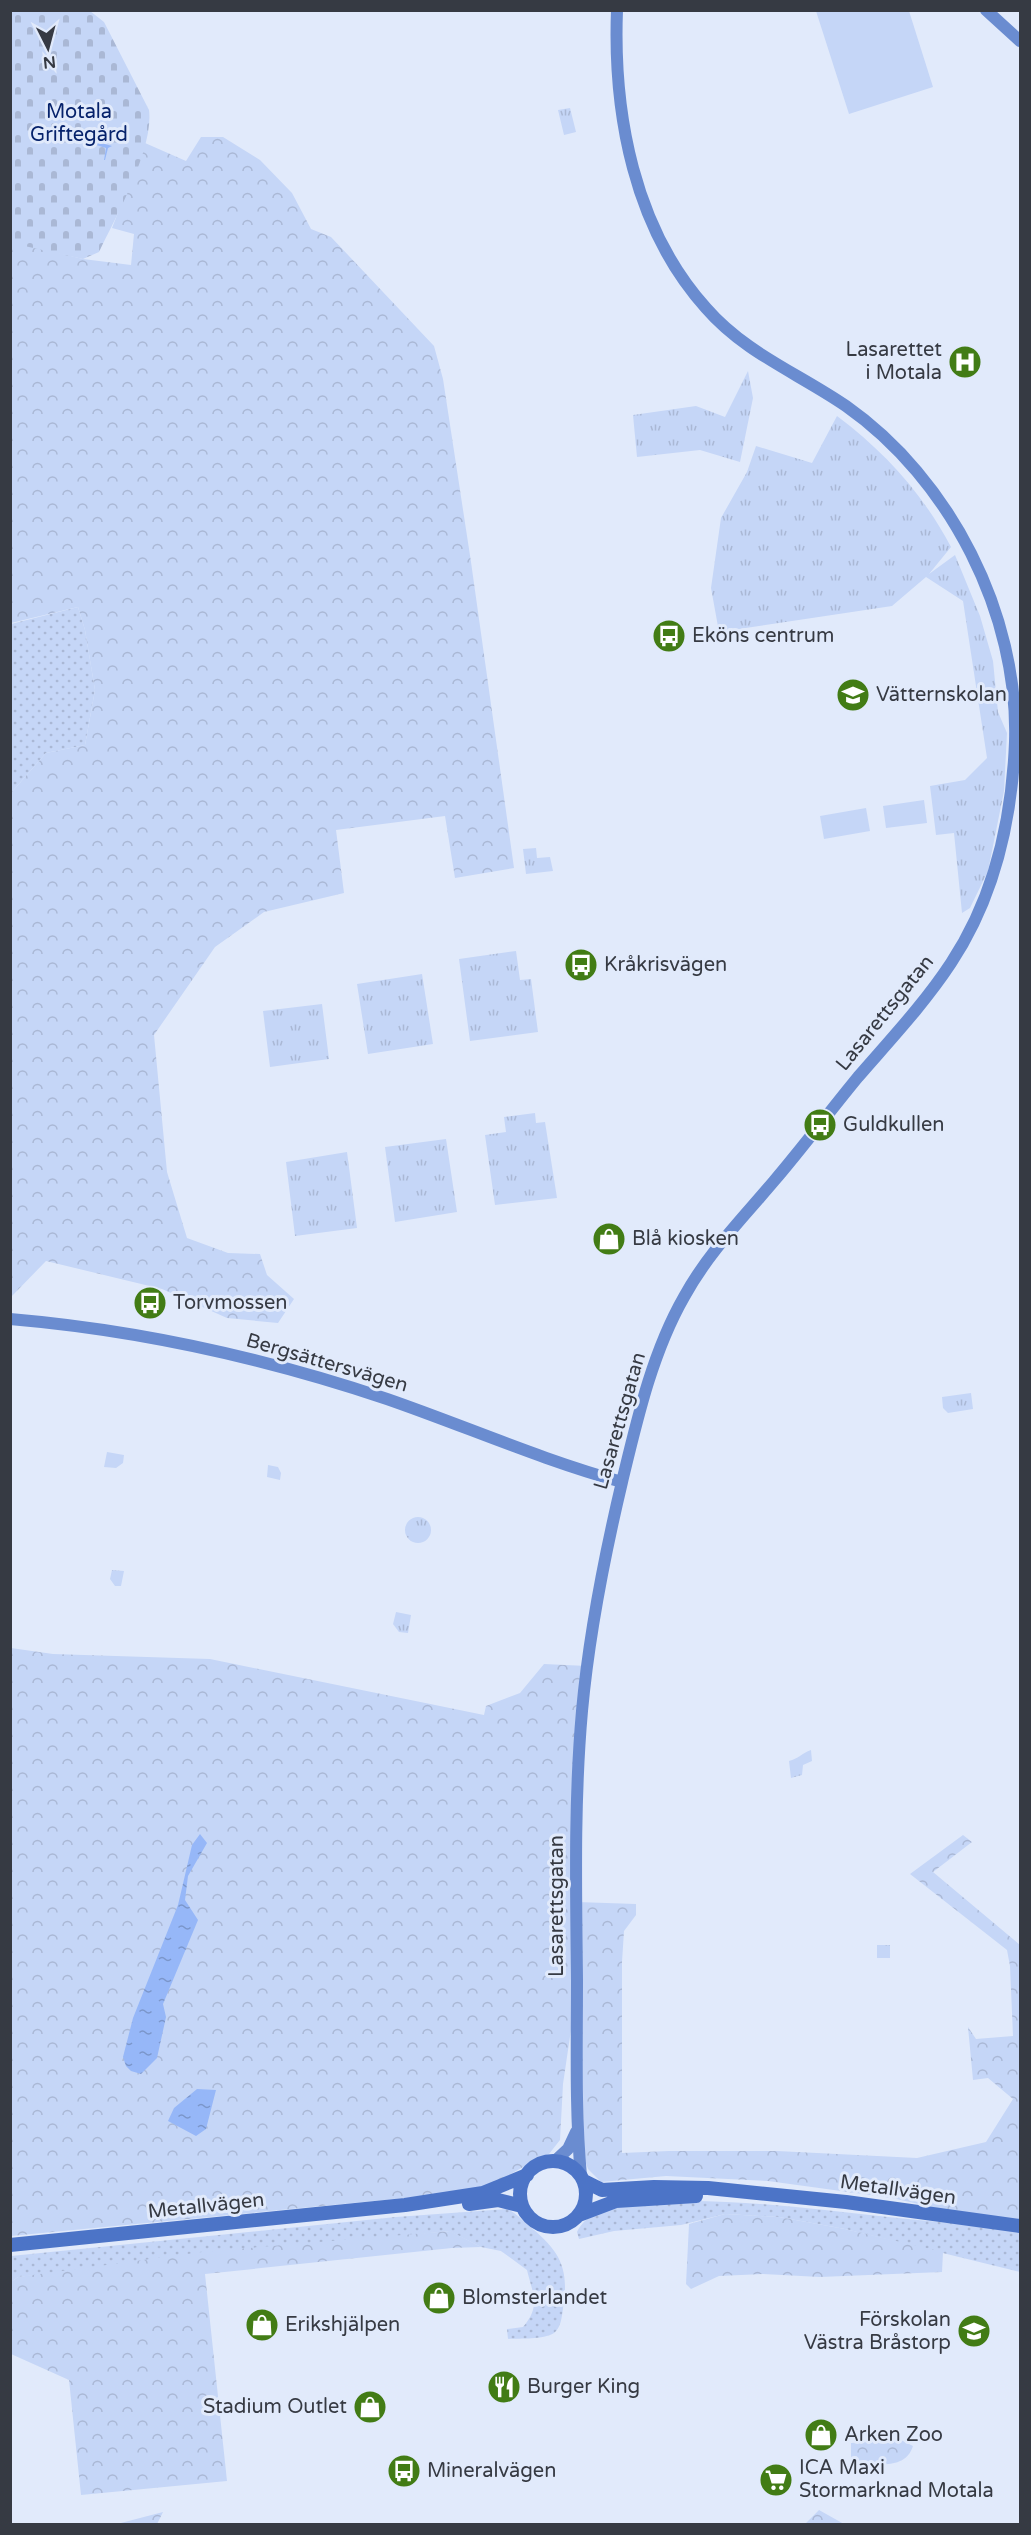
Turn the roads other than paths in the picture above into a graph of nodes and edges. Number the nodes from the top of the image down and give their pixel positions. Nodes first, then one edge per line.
1 (617, 10) edge
2 (986, 10) edge
3 (997, 10) edge
4 (1020, 32) edge
5 (1020, 41) edge
6 (1017, 697) edge
7 (10, 1319) edge
8 (622, 1482) junction
9 (577, 2128) junction
10 (555, 2161) junction
11 (526, 2175) junction
12 (582, 2178) junction
13 (770, 2194) junction
14 (405, 2205) junction
15 (522, 2206) junction
16 (579, 2216) junction
17 (1020, 2226) edge
18 (10, 2245) edge

1 - 6 street, Lasarettsgatan
2 - 5 street
3 - 4 street
6 - 8 street, Lasarettsgatan
7 - 8 street, Bergsättersvägen
8 - 9 street, Lasarettsgatan
9 - 10 street, Lasarettsgatan
9 - 12 street, Lasarettsgatan
10 - 11 main road
10 - 12 main road
11 - 14 main road, Metallvägen
11 - 15 main road
12 - 13 main road, Metallvägen
12 - 16 main road
13 - 16 main road, Metallvägen
13 - 17 main road, Metallvägen
14 - 15 main road, Metallvägen
14 - 18 main road, Metallvägen
15 - 16 main road

